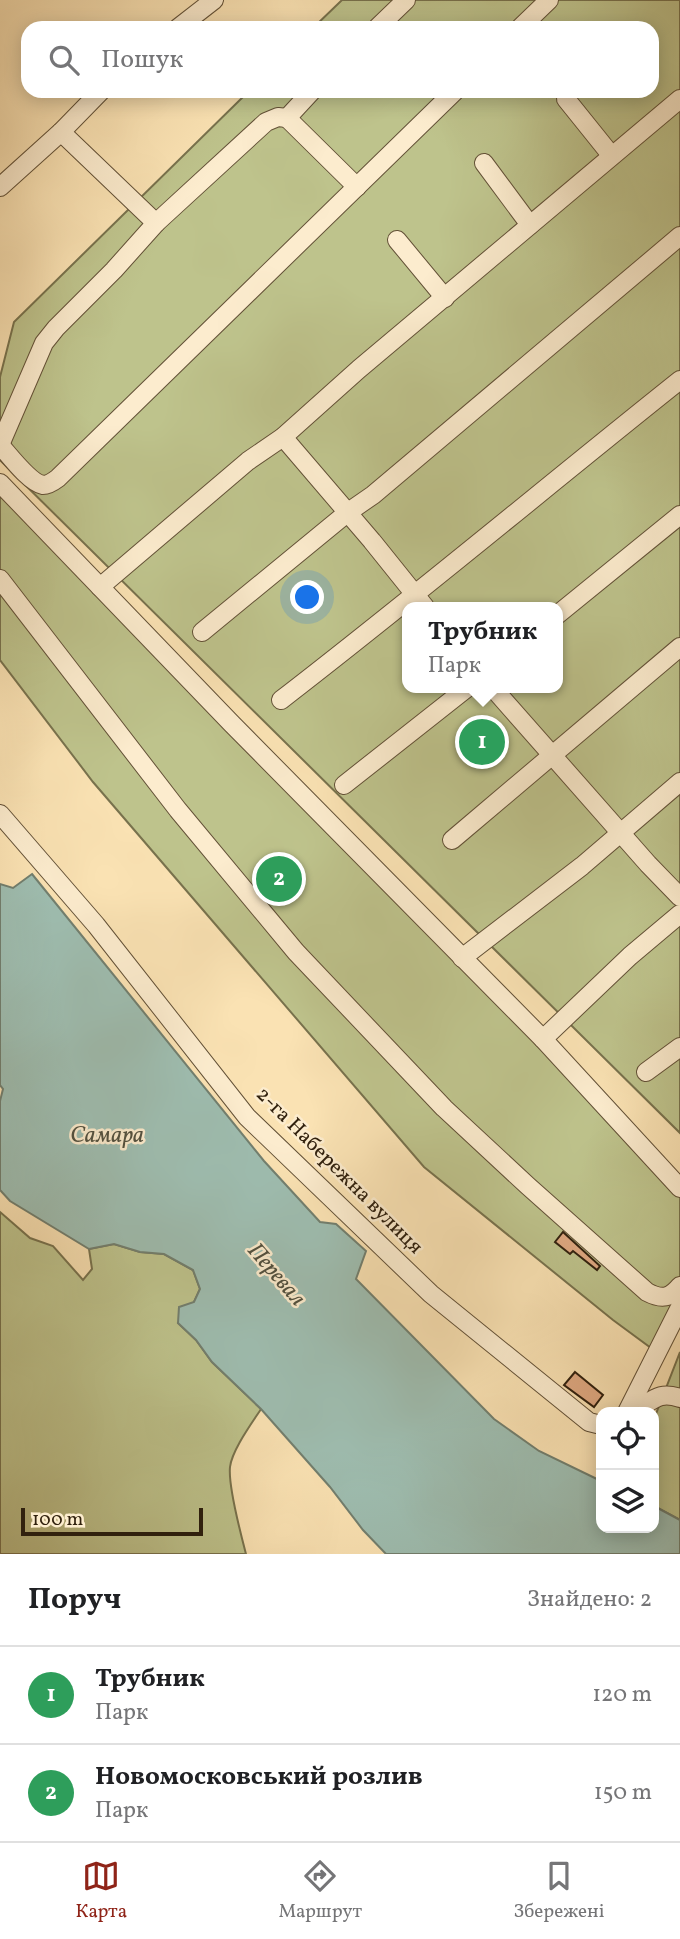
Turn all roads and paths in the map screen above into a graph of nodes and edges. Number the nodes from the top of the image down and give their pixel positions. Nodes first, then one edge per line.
1 (214, 0) edge
2 (406, 0) edge
3 (549, 0) edge
4 (187, 21) edge
5 (384, 21) edge
6 (527, 21) edge
7 (94, 98) edge
8 (306, 98) edge
9 (448, 98) edge
10 (566, 99) dead end
11 (680, 99) edge
12 (287, 118) junction
13 (61, 132) junction
14 (611, 155) junction
15 (484, 163) dead end
16 (0, 187) edge
17 (357, 187) junction
18 (156, 223) junction
19 (530, 225) junction
20 (680, 236) edge
21 (397, 240) dead end
22 (445, 298) junction
23 (680, 380) edge
24 (283, 437) junction
25 (0, 445) edge
26 (0, 483) edge
27 (347, 513) junction
28 (680, 515) edge
29 (0, 579) edge
30 (100, 587) junction
31 (420, 602) edge
32 (563, 610) edge
33 (402, 615) edge
34 (202, 632) dead end
35 (680, 647) edge
36 (461, 693) edge
37 (497, 693) edge
38 (281, 700) dead end
39 (551, 756) junction
40 (680, 782) edge
41 (344, 785) dead end
42 (0, 814) edge
43 (620, 831) junction
44 (452, 840) dead end
45 (680, 897) edge
46 (680, 914) edge
47 (462, 958) junction
48 (543, 1040) junction
49 (680, 1047) edge
50 (646, 1072) dead end
51 (680, 1188) edge
52 (680, 1286) edge
53 (680, 1307) edge
54 (680, 1398) edge
55 (632, 1407) edge
56 (639, 1407) edge
57 (596, 1424) edge

1 - 4 street
2 - 5 street
3 - 6 street
7 - 13 street
8 - 12 street
9 - 17 street
10 - 14 street
11 - 14 street
12 - 17 street
12 - 18 street
13 - 16 street
13 - 18 street
14 - 19 street
15 - 19 street
17 - 25 street
18 - 25 street
19 - 22 street
20 - 27 street
21 - 22 street
22 - 24 street
23 - 31 street
24 - 27 street
24 - 30 street
26 - 30 street
27 - 31 street
27 - 34 street
28 - 32 street
29 - 52 street
30 - 47 street
33 - 38 street
35 - 39 street
36 - 41 street
37 - 39 street
39 - 43 street
39 - 44 street
40 - 43 street
42 - 57 street, 2-га Набережна вулиця
43 - 45 street
43 - 47 street
46 - 48 street
47 - 48 street
48 - 51 street
49 - 50 street
53 - 55 street
54 - 56 street

